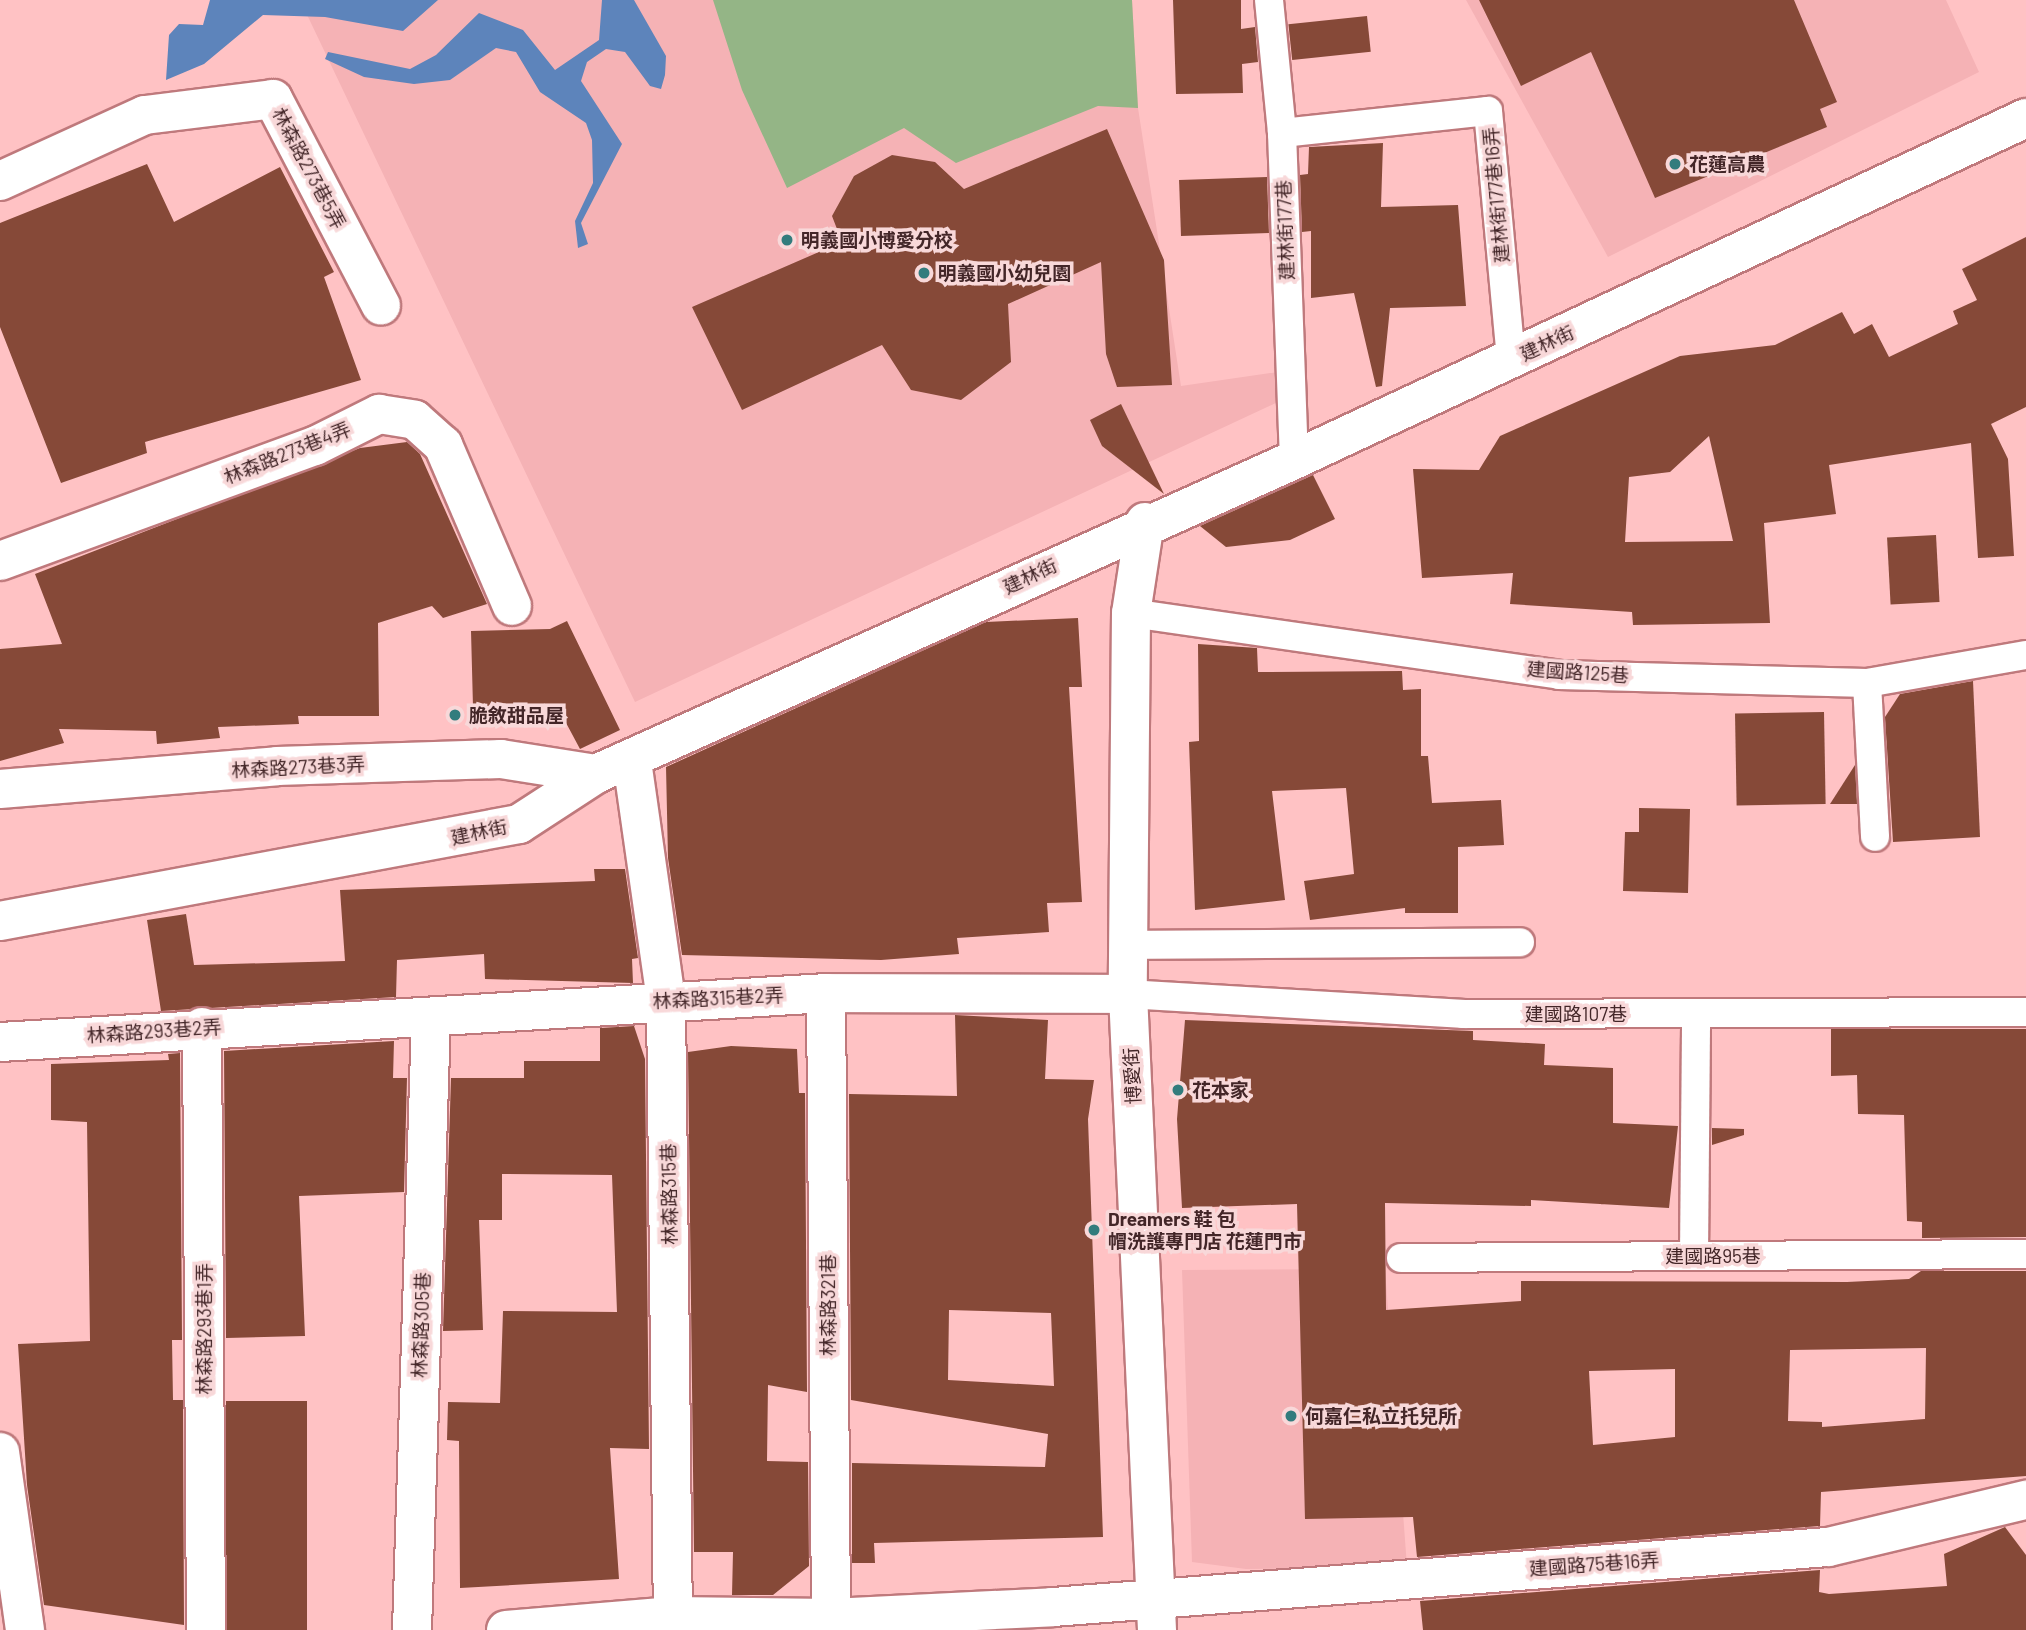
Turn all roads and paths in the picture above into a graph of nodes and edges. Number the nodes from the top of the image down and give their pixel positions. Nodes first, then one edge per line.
1 (1269, 0) edge
2 (2026, 118) edge
3 (1282, 133) junction
4 (0, 181) edge
5 (381, 306) dead end
6 (1511, 359) junction
7 (1294, 460) junction
8 (1145, 522) junction
9 (0, 561) edge
10 (512, 606) dead end
11 (1131, 613) junction
12 (2026, 654) edge
13 (1867, 683) junction
14 (632, 761) junction
15 (596, 774) junction
16 (0, 789) edge
17 (1875, 837) dead end
18 (0, 921) edge
19 (1520, 942) dead end
20 (1128, 945) junction
21 (826, 992) junction
22 (1128, 994) junction
23 (666, 1000) junction
24 (2026, 1012) edge
25 (1696, 1013) junction
26 (431, 1020) junction
27 (309, 1024) joint
28 (202, 1027) junction
29 (0, 1042) edge
30 (2026, 1254) edge
31 (1694, 1256) junction
32 (1401, 1258) dead end
33 (0, 1452) edge
34 (2026, 1500) edge
35 (1157, 1613) edge
36 (831, 1618) junction
37 (906, 1622) edge
38 (673, 1623) edge
39 (25, 1630) edge
40 (206, 1630) edge
41 (412, 1630) edge
42 (506, 1630) edge

1 - 3 lane, 建林街177巷
2 - 6 street, 建林街
3 - 6 lane, 建林街177巷16弄
3 - 7 lane, 建林街177巷
4 - 5 street, 林森路273巷5弄
6 - 7 street, 建林街
7 - 8 street, 建林街
8 - 11 street, 博愛街
8 - 14 street, 建林街
9 - 10 street, 林森路273巷4弄
11 - 13 lane, 建國路125巷
11 - 20 street, 博愛街
12 - 13 lane, 建國路125巷
13 - 17 lane
14 - 15 street, 建林街
14 - 23 street, 林森路315巷
15 - 16 street, 林森路273巷3弄
15 - 18 street, 建林街
19 - 20 lane
20 - 22 street, 博愛街
21 - 22 street, 林森路315巷2弄
21 - 23 street, 林森路315巷2弄
21 - 36 street, 林森路321巷
22 - 25 lane, 建國路107巷
22 - 35 street, 博愛街
23 - 26 street, 林森路315巷2弄
23 - 38 street, 林森路315巷
24 - 25 lane, 建國路107巷
25 - 31 lane
26 - 27 street, 林森路315巷2弄
26 - 41 street, 林森路305巷
27 - 28 street, 林森路293巷2弄
28 - 29 street, 林森路293巷2弄
28 - 40 street, 林森路293巷1弄
30 - 31 lane, 建國路95巷
31 - 32 lane, 建國路95巷
33 - 39 street
34 - 35 street, 建國路75巷16弄
35 - 37 street
36 - 37 street
36 - 38 street
38 - 42 street

